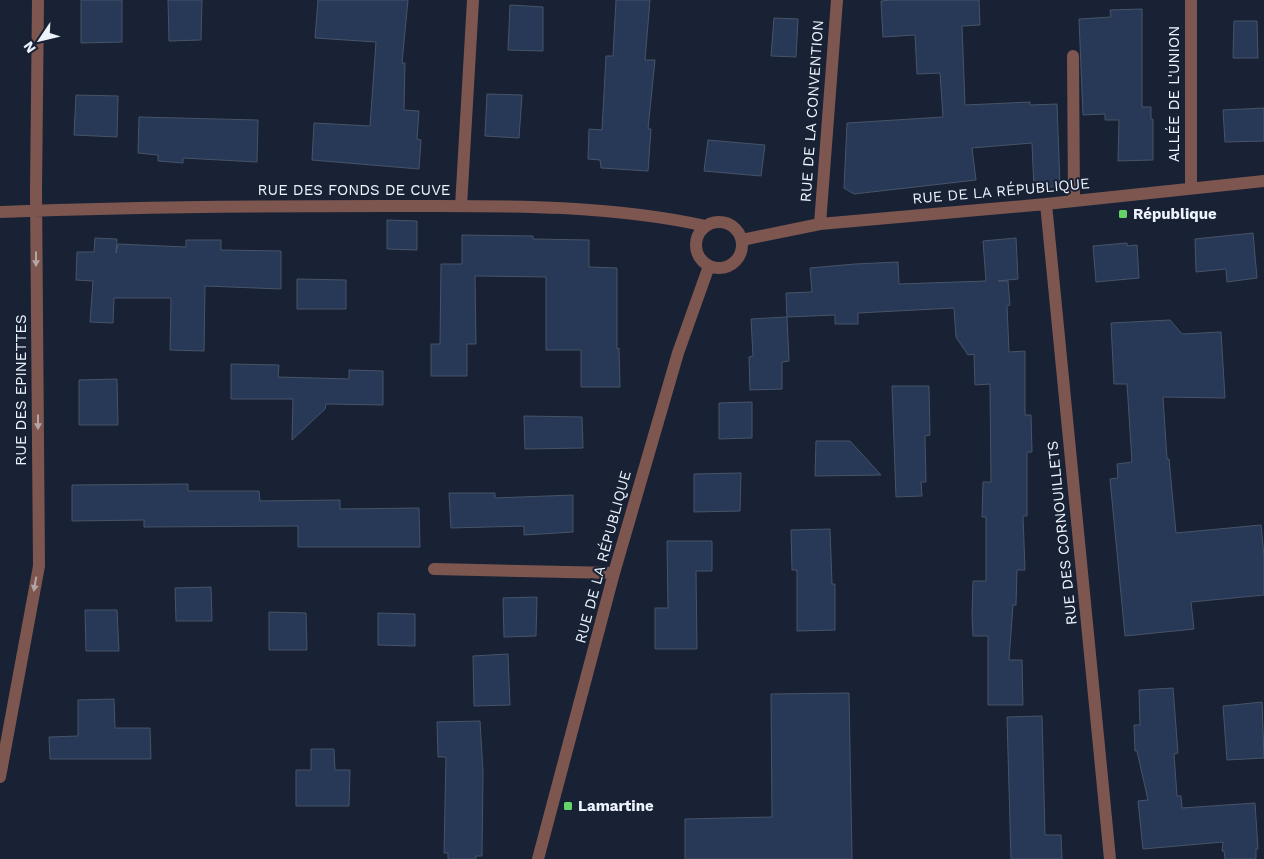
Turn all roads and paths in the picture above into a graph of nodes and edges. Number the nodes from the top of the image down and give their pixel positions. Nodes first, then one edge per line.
1 (38, 0) edge
2 (473, 0) edge
3 (837, 0) edge
4 (1191, 0) edge
5 (1073, 56) dead end
6 (1264, 181) edge
7 (1190, 188) junction
8 (1074, 201) junction
9 (1046, 204) junction
10 (461, 206) junction
11 (36, 211) junction
12 (0, 212) edge
13 (820, 224) junction
14 (706, 226) junction
15 (742, 240) junction
16 (710, 266) junction
17 (434, 569) dead end
18 (614, 572) junction
19 (0, 776) edge
20 (538, 859) edge
21 (1110, 859) edge

1 - 11 street, RUE DES EPINETTES
2 - 10 street
3 - 13 street, RUE DE LA CONVENTION
4 - 7 street, ALLÉE DE L'UNION
5 - 8 street
6 - 7 street, RUE DE LA RÉPUBLIQUE
7 - 8 street, RUE DE LA RÉPUBLIQUE
8 - 9 street, RUE DE LA RÉPUBLIQUE
9 - 13 street, RUE DE LA RÉPUBLIQUE
9 - 21 street, RUE DES CORNOUILLETS
10 - 11 street, RUE DES FONDS DE CUVE
10 - 14 street, RUE DES FONDS DE CUVE
11 - 12 street, RUE DES FONDS DE CUVE
11 -> 19 street, RUE DES EPINETTES
13 - 15 street, RUE DE LA RÉPUBLIQUE
14 - 15 street
14 - 16 street
15 - 16 street
16 - 18 street, RUE DE LA RÉPUBLIQUE
17 - 18 street
18 - 20 street, RUE DE LA RÉPUBLIQUE

